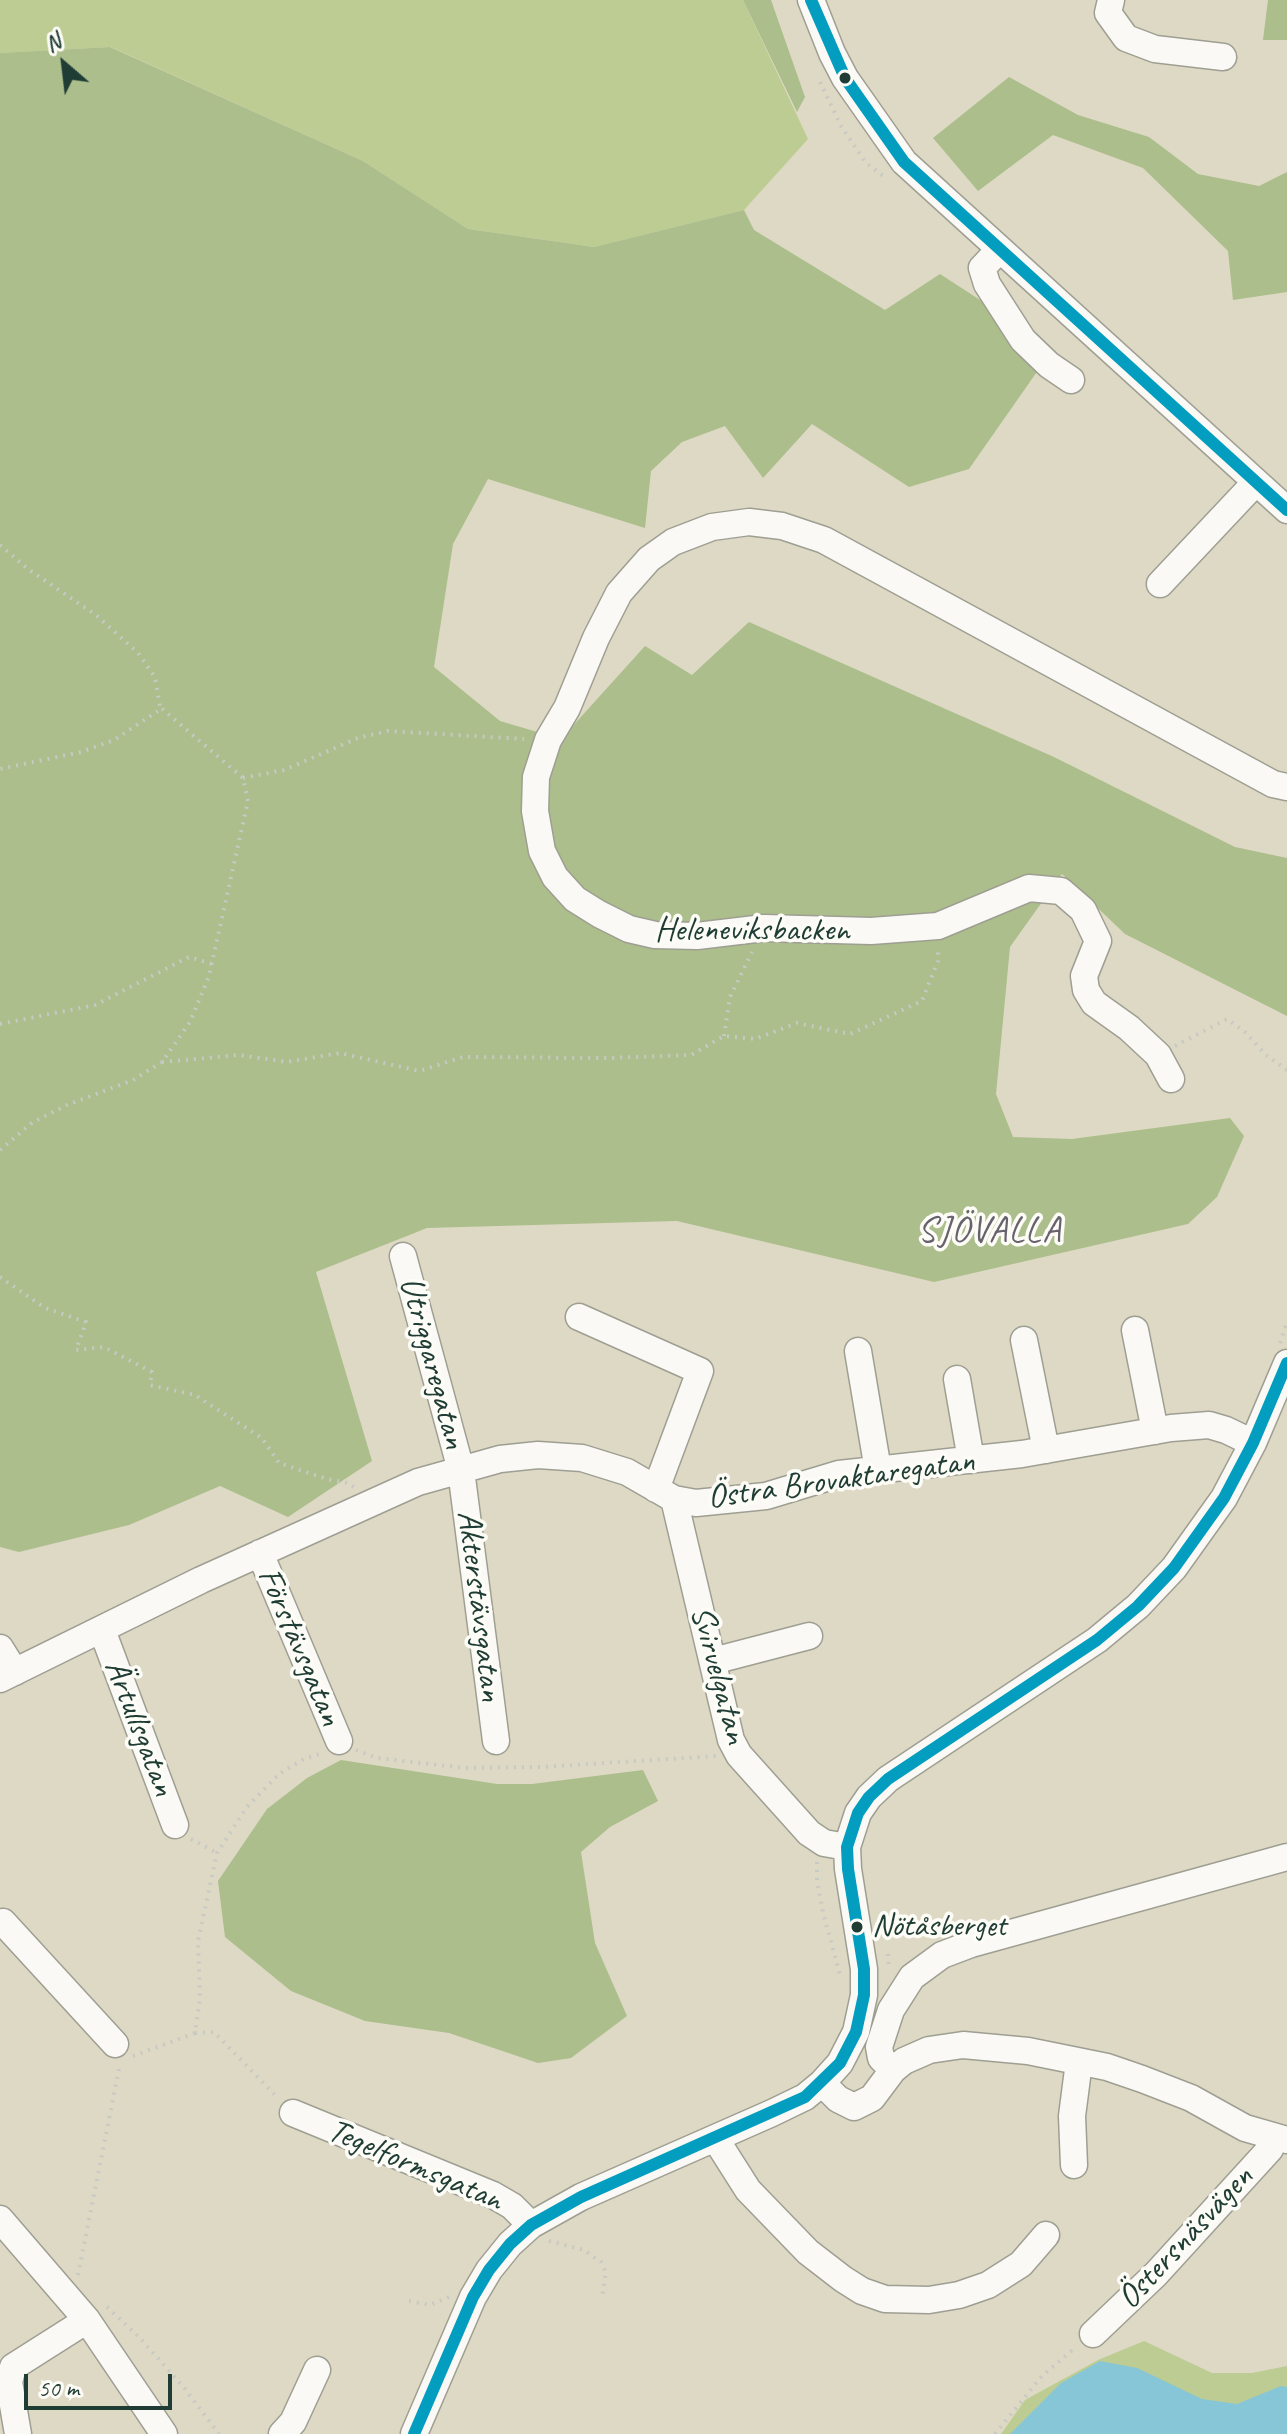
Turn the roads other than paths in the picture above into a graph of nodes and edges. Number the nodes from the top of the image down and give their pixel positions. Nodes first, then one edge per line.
1 (811, 0) edge
2 (1111, 0) edge
3 (1223, 57) dead end
4 (999, 250) junction
5 (1071, 380) dead end
6 (1256, 482) junction
7 (1287, 510) edge
8 (1160, 584) dead end
9 (1287, 787) edge
10 (1171, 1079) dead end
11 (403, 1256) dead end
12 (579, 1317) dead end
13 (1135, 1330) dead end
14 (1024, 1340) dead end
15 (858, 1351) dead end
16 (1287, 1363) edge
17 (1128, 1378) dead end
18 (957, 1379) dead end
19 (1147, 1432) junction
20 (1253, 1443) junction
21 (1046, 1450) junction
22 (971, 1460) junction
23 (461, 1470) junction
24 (878, 1470) junction
25 (665, 1494) junction
26 (260, 1553) junction
27 (102, 1630) junction
28 (809, 1636) dead end
29 (0, 1648) edge
30 (713, 1661) junction
31 (8, 1676) edge
32 (339, 1741) road end
33 (496, 1741) dead end
34 (175, 1825) road end
35 (847, 1847) junction
36 (1287, 1857) edge
37 (1, 1919) edge
38 (119, 2051) road end
39 (1079, 2062) junction
40 (893, 2070) junction
41 (822, 2083) junction
42 (293, 2113) road end
43 (715, 2138) junction
44 (1281, 2138) edge
45 (1074, 2165) dead end
46 (0, 2219) edge
47 (536, 2230) junction
48 (1046, 2235) dead end
49 (96, 2313) junction
50 (1093, 2334) road end
51 (317, 2370) dead end
52 (18, 2434) edge
53 (164, 2434) edge
54 (282, 2434) edge
55 (414, 2434) edge

1 - 4 street
2 - 3 street
4 - 5 street
4 - 6 street
6 - 7 street
6 - 8 street
9 - 10 street, Heleneviksbacken
11 - 23 street, Utriggaregatan
12 - 25 street
13 - 19 street
14 - 21 street
15 - 24 street
16 - 20 street
17 - 19 street
18 - 22 street
19 - 20 street, Östra Brovaktaregatan
19 - 21 street, Östra Brovaktaregatan
20 - 35 street
21 - 22 street, Östra Brovaktaregatan
22 - 24 street, Östra Brovaktaregatan
23 - 25 street, Östra Brovaktaregatan
23 - 26 street, Östra Brovaktaregatan
23 - 33 street, Akterstävsgatan
24 - 25 street, Östra Brovaktaregatan
25 - 30 street, Svirvelgatan
26 - 27 street, Östra Brovaktaregatan
26 - 32 street, Förstävsgatan
27 - 31 street, Östra Brovaktaregatan
27 - 34 street, Ärtullsgatan
28 - 30 street
29 - 31 street
30 - 35 street, Svirvelgatan
35 - 41 street
36 - 40 street
37 - 38 street
39 - 40 street, Östersnäsvägen
39 - 44 street, Östersnäsvägen
39 - 45 street
40 - 41 street
41 - 43 street
42 - 47 street, Tegelformsgatan
43 - 47 street
43 - 48 street
44 - 50 street, Östersnäsvägen
46 - 49 street
47 - 55 street
49 - 52 street
49 - 53 street
51 - 54 street

